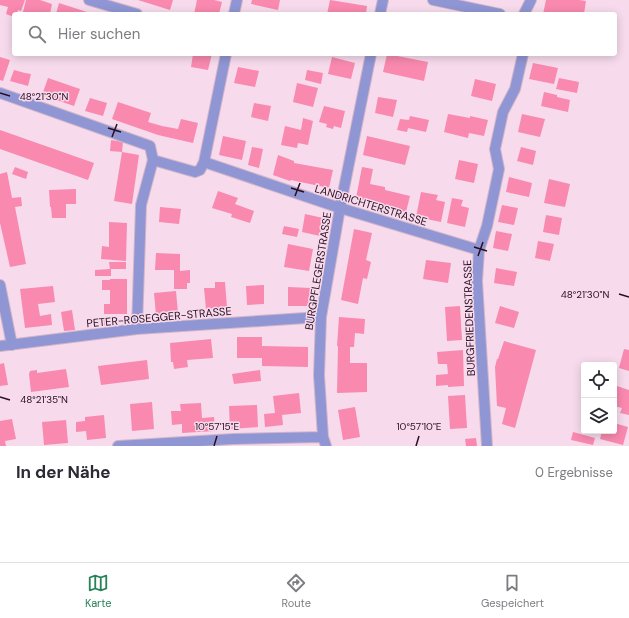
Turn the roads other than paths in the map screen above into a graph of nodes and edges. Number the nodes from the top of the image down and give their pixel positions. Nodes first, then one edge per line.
1 (90, 0) edge
2 (237, 0) edge
3 (383, 0) edge
4 (434, 0) edge
5 (531, 0) edge
6 (129, 12) edge
7 (234, 12) edge
8 (380, 12) edge
9 (491, 12) edge
10 (525, 12) edge
11 (226, 56) edge
12 (372, 56) edge
13 (523, 56) edge
14 (0, 93) edge
15 (153, 160) junction
16 (204, 162) junction
17 (340, 208) junction
18 (479, 250) junction
19 (0, 285) edge
20 (321, 317) junction
21 (137, 329) junction
22 (12, 344) junction
23 (0, 346) edge
24 (325, 442) edge
25 (118, 446) edge
26 (487, 446) edge

1 - 6 street
2 - 7 street
3 - 8 street
4 - 9 street
5 - 10 street
11 - 16 street
12 - 17 street, BURGPFLEGERSTRASSE
13 - 18 street, BURGFRIEDENSTRASSE
14 - 15 street
15 - 16 street
15 - 21 street
16 - 17 street, LANDRICHTERSTRASSE
17 - 18 street, LANDRICHTERSTRASSE
17 - 20 street, BURGPFLEGERSTRASSE
18 - 26 street, BURGFRIEDENSTRASSE
19 - 22 street
20 - 21 street, PETER-ROSEGGER-STRASSE
20 - 24 street, BURGPFLEGERSTRASSE
21 - 22 street, PETER-ROSEGGER-STRASSE
22 - 23 street, PETER-ROSEGGER-STRASSE
24 - 25 street

